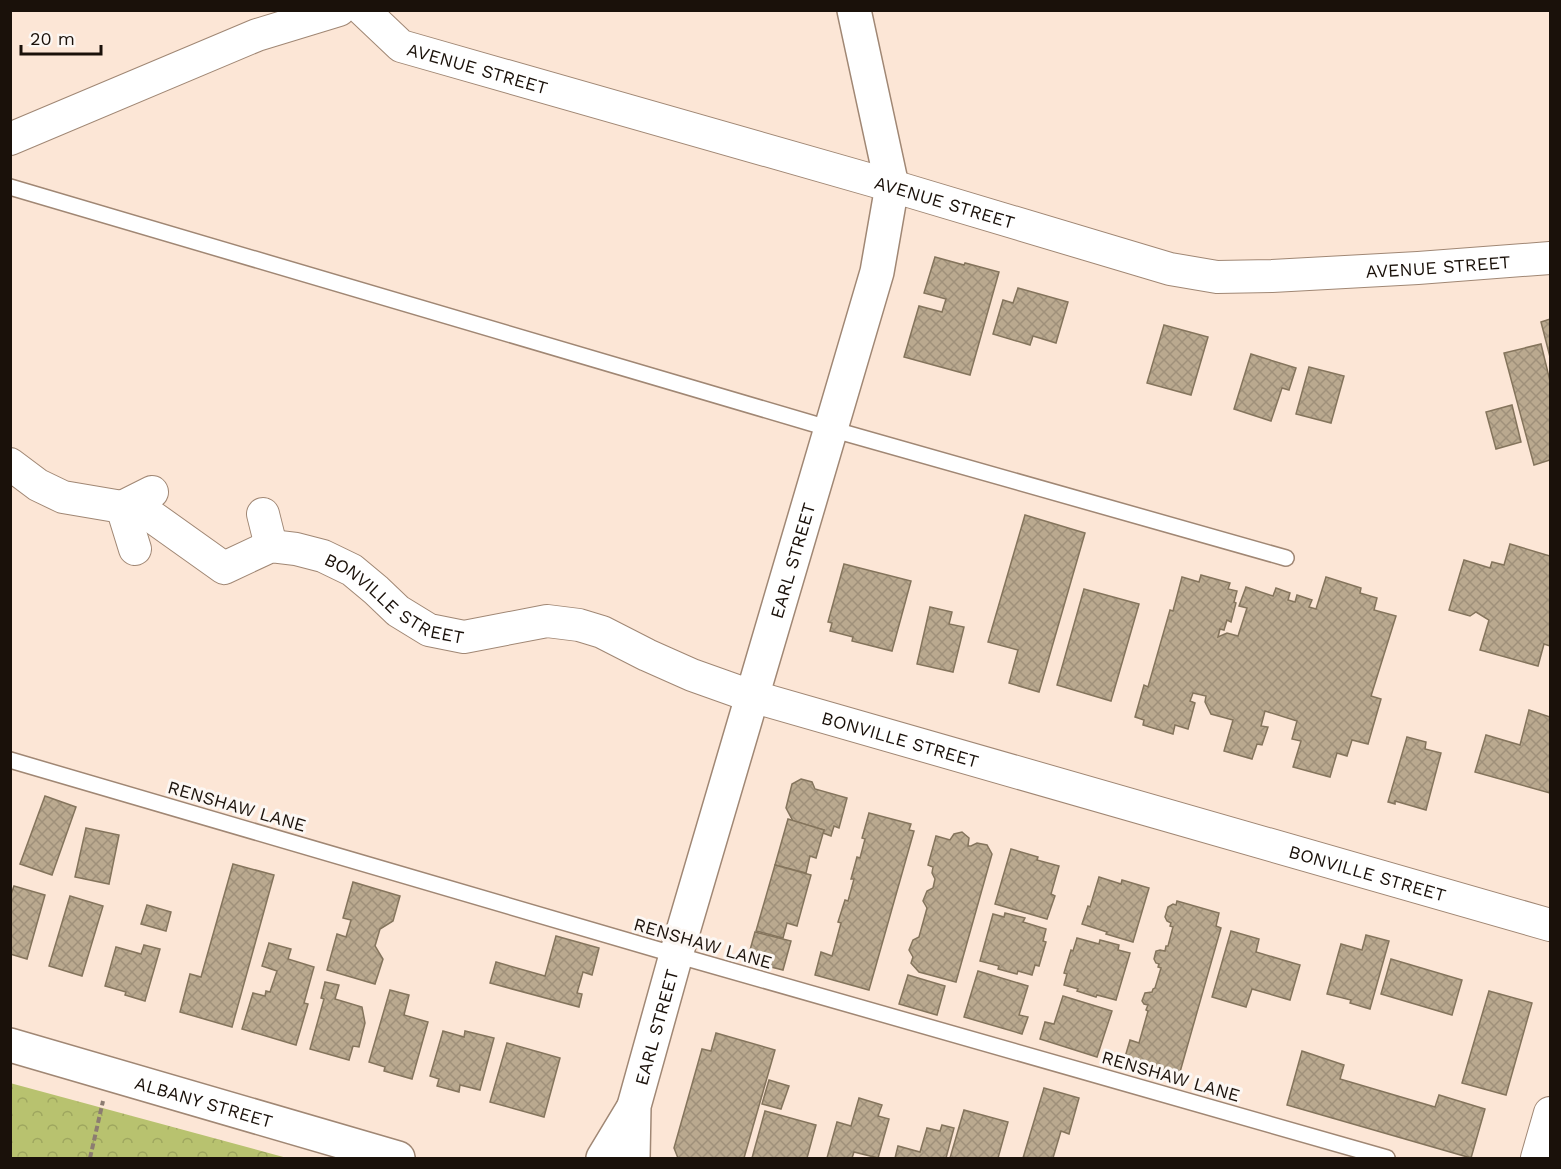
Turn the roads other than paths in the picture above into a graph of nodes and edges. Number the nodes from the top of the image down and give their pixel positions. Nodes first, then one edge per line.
1 (339, 10) edge
2 (363, 10) edge
3 (854, 10) edge
4 (10, 139) edge
5 (892, 186) junction
6 (10, 187) edge
7 (1551, 258) edge
8 (831, 429) junction
9 (10, 464) edge
10 (152, 492) dead end
11 (122, 507) junction
12 (262, 514) dead end
13 (271, 546) junction
14 (135, 549) dead end
15 (1286, 558) dead end
16 (751, 696) junction
17 (10, 760) edge
18 (1551, 925) edge
19 (676, 955) junction
20 (10, 1045) edge
21 (634, 1106) junction
22 (1551, 1113) edge
23 (398, 1158) edge
24 (603, 1158) edge
25 (633, 1158) edge
26 (1387, 1158) edge
27 (1537, 1158) edge

1 - 4 street
2 - 5 street, AVENUE STREET
3 - 5 street, EARL STREET
5 - 7 street, AVENUE STREET
5 - 8 street, EARL STREET
6 - 8 lane
8 - 15 lane
8 - 16 street, EARL STREET
9 - 11 street
10 - 11 street
11 - 13 street
11 - 14 street
12 - 13 street
13 - 16 street, BONVILLE STREET
16 - 18 street, BONVILLE STREET
16 - 19 street, EARL STREET
17 - 19 lane, RENSHAW LANE
19 - 21 street, EARL STREET
19 - 26 lane, RENSHAW LANE
20 - 23 street, ALBANY STREET
21 - 24 street, EARL STREET
21 - 25 street, EARL STREET
22 - 27 street

